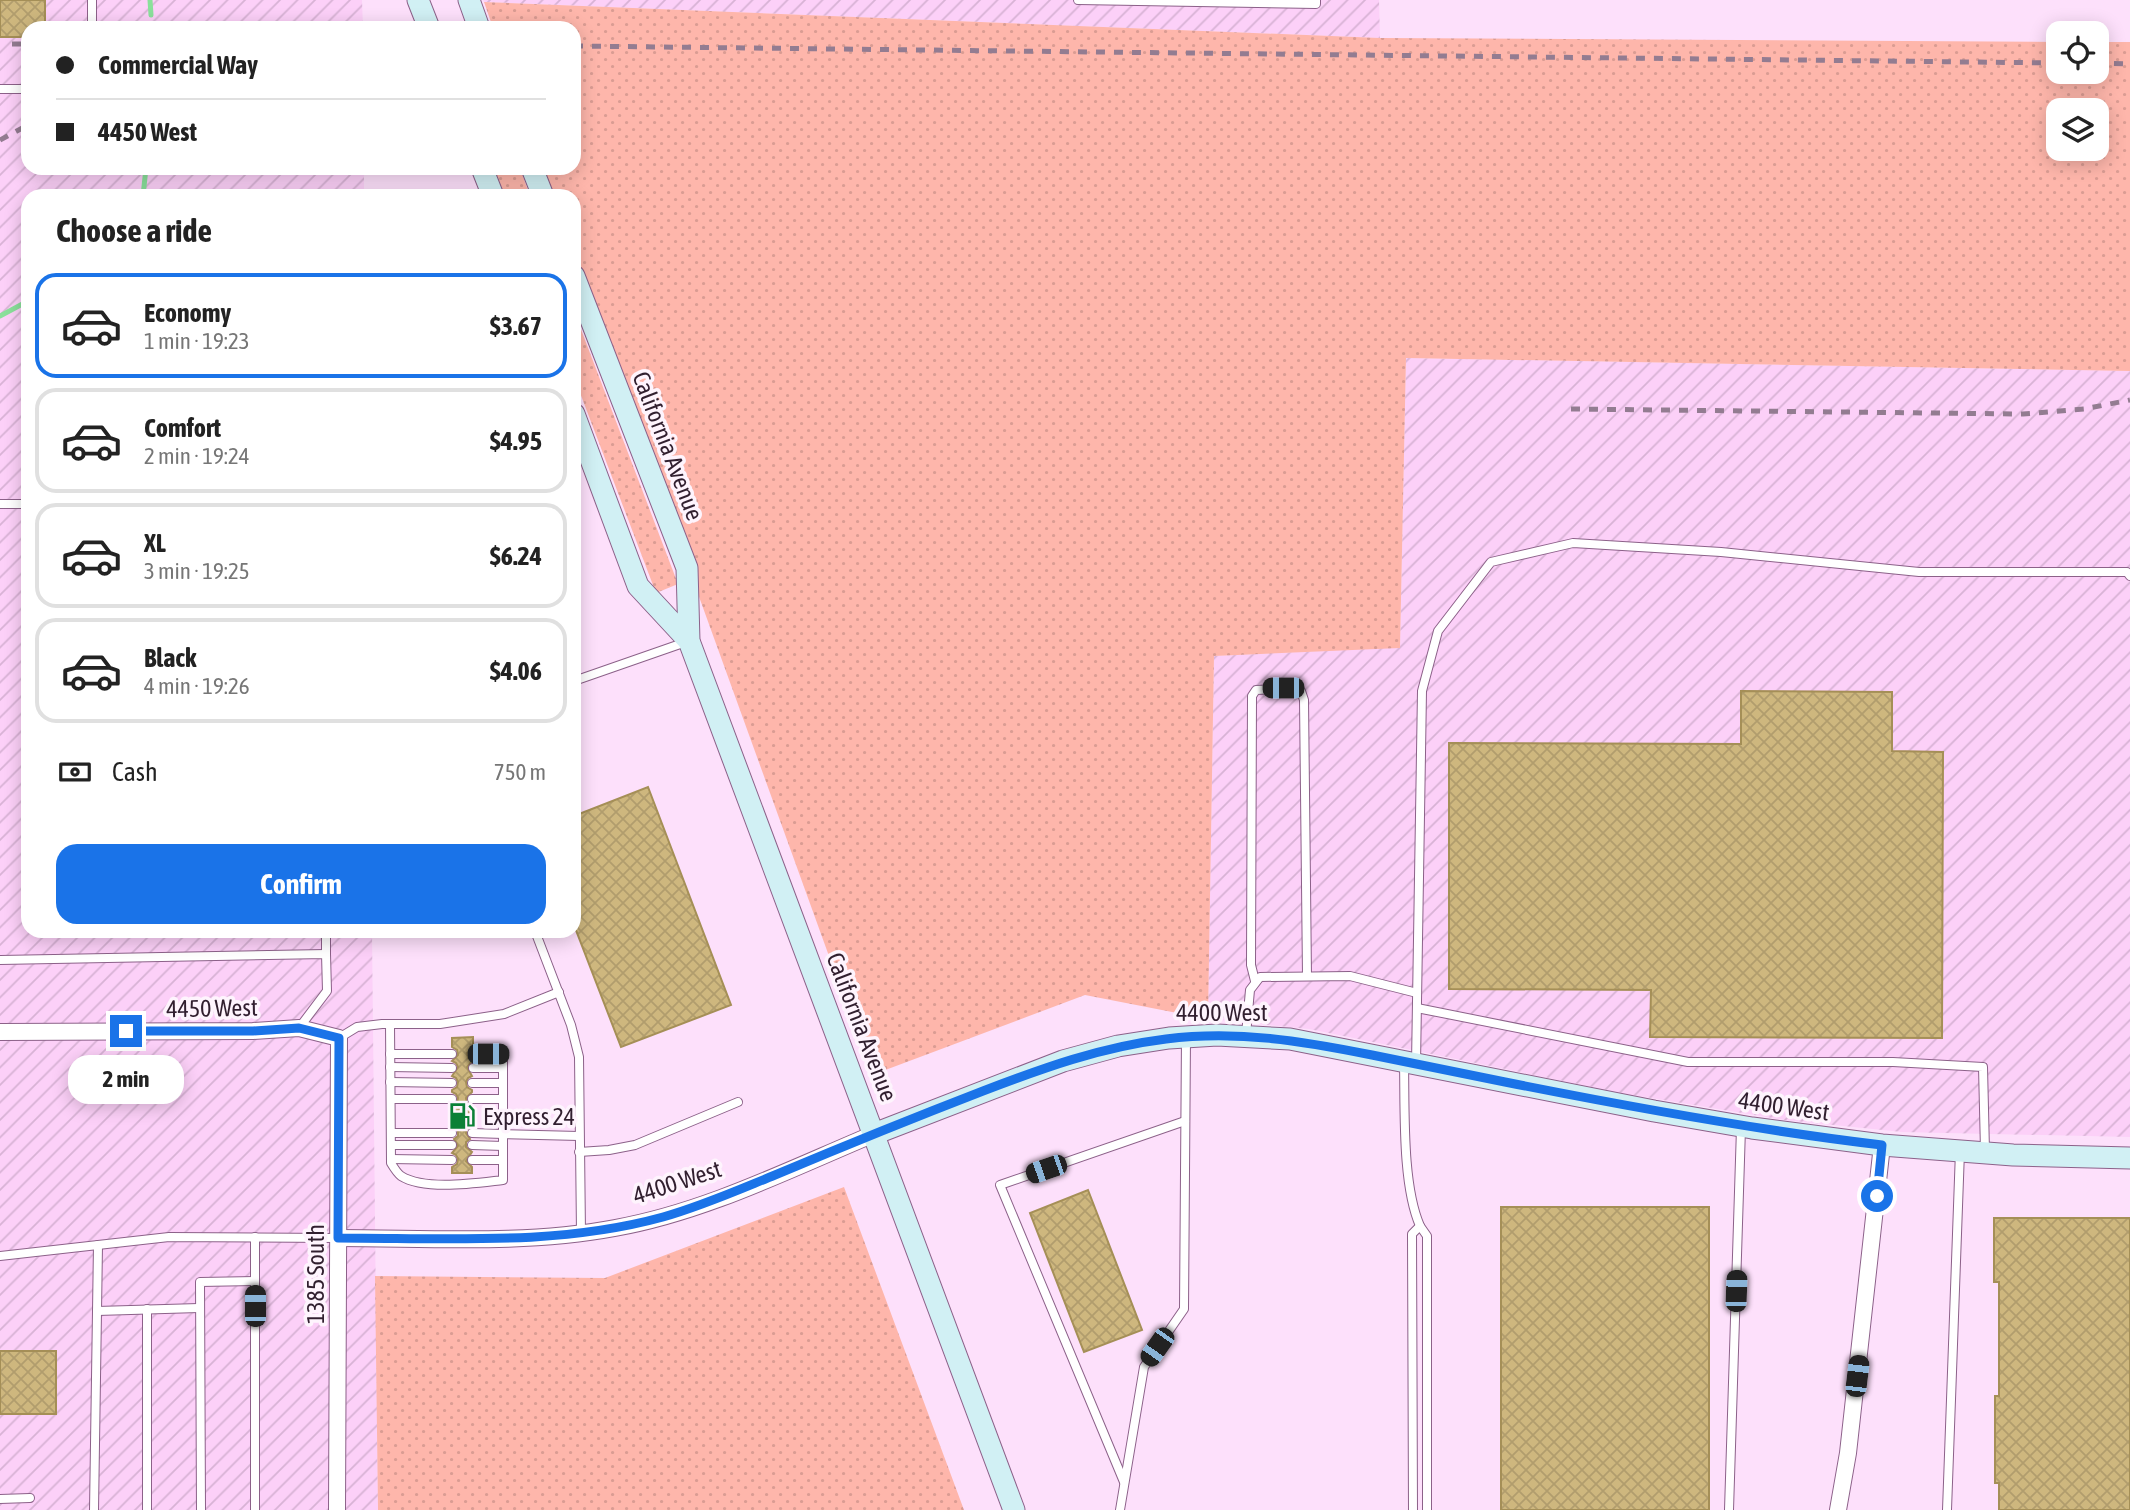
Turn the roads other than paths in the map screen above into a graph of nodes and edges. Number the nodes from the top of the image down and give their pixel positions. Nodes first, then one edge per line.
1 (92, 0) edge
2 (418, 0) edge
3 (469, 0) edge
4 (1078, 0) edge
5 (1316, 0) edge
6 (92, 21) edge
7 (426, 21) edge
8 (476, 21) edge
9 (0, 89) edge
10 (21, 89) edge
11 (581, 294) edge
12 (581, 433) edge
13 (0, 504) edge
14 (21, 504) edge
15 (2130, 576) edge
16 (689, 641) junction
17 (581, 679) edge
18 (326, 938) edge
19 (538, 938) edge
20 (326, 954) junction
21 (0, 960) edge
22 (1307, 976) junction
23 (1255, 981) junction
24 (559, 992) junction
25 (1417, 993) junction
26 (1417, 1008) junction
27 (390, 1024) junction
28 (299, 1028) junction
29 (0, 1032) edge
30 (1246, 1035) junction
31 (1186, 1037) junction
32 (339, 1038) junction
33 (390, 1054) junction
34 (452, 1054) dead end
35 (473, 1054) dead end
36 (1410, 1063) junction
37 (390, 1067) junction
38 (452, 1068) dead end
39 (473, 1068) dead end
40 (503, 1069) junction
41 (390, 1082) junction
42 (452, 1083) dead end
43 (472, 1083) dead end
44 (503, 1083) junction
45 (391, 1098) junction
46 (452, 1099) dead end
47 (472, 1099) dead end
48 (503, 1100) junction
49 (738, 1102) dead end
50 (1185, 1121) junction
51 (1741, 1126) junction
52 (391, 1133) junction
53 (452, 1133) dead end
54 (472, 1133) dead end
55 (503, 1134) junction
56 (874, 1134) junction
57 (579, 1136) junction
58 (391, 1145) junction
59 (452, 1145) dead end
60 (472, 1145) dead end
61 (1882, 1145) junction
62 (503, 1146) junction
63 (1960, 1151) junction
64 (579, 1152) junction
65 (1984, 1153) junction
66 (2130, 1158) edge
67 (391, 1159) junction
68 (452, 1160) dead end
69 (472, 1160) dead end
70 (503, 1160) junction
71 (1420, 1226) junction
72 (581, 1233) junction
73 (255, 1237) junction
74 (338, 1238) junction
75 (98, 1245) junction
76 (0, 1256) edge
77 (255, 1281) junction
78 (200, 1308) junction
79 (148, 1309) junction
80 (97, 1311) junction
81 (1124, 1482) junction
82 (30, 1498) dead end
83 (0, 1499) edge
84 (94, 1510) edge
85 (147, 1510) edge
86 (201, 1510) edge
87 (255, 1510) edge
88 (337, 1510) edge
89 (1014, 1510) edge
90 (1119, 1510) edge
91 (1413, 1510) edge
92 (1427, 1510) edge
93 (1729, 1510) edge
94 (1838, 1510) edge
95 (1947, 1510) edge

1 - 6 lane
2 - 7 main road
3 - 8 main road
4 - 5 lane
9 - 10 lane
11 - 16 main road, California Avenue
12 - 16 main road, California Avenue
13 - 14 lane
15 - 25 lane
16 - 17 lane
16 - 56 main road, California Avenue
18 - 20 lane
19 - 24 lane
20 - 21 lane
20 - 28 lane
22 - 23 lane
22 - 23 lane
22 - 25 lane
23 - 30 lane
24 - 27 lane
24 - 57 lane
25 - 26 lane
26 - 36 lane
26 - 65 lane
27 - 32 lane
27 - 33 lane
28 - 29 street, 4450 West
28 - 32 street, 4450 West
30 - 31 main road, 4400 West
30 - 36 main road, 4400 West
31 - 50 lane
31 - 56 main road, 4400 West
32 - 74 street, 1385 South
33 - 34 lane
33 - 37 lane
35 - 40 lane
36 - 51 main road, 4400 West
36 - 71 lane
37 - 38 lane
37 - 41 lane
39 - 40 lane
40 - 44 lane
41 - 42 lane
41 - 45 lane
43 - 44 lane
44 - 48 lane
45 - 46 lane
45 - 52 lane
47 - 48 lane
48 - 55 lane
49 - 64 lane
50 - 81 lane
50 - 81 lane
51 - 61 main road, 4400 West
51 - 93 lane
52 - 53 lane
52 - 58 lane
54 - 55 lane
55 - 57 lane
55 - 62 lane
56 - 72 street, 4400 West
56 - 89 main road, California Avenue
57 - 64 lane
58 - 59 lane
58 - 67 lane
60 - 62 lane
61 - 63 main road, 4400 West
61 - 94 street
62 - 70 lane
63 - 65 main road, 4400 West
63 - 95 lane
64 - 72 lane
65 - 66 main road, 4400 West
67 - 68 lane
67 - 70 lane
69 - 70 lane
71 - 91 lane
71 - 92 lane
72 - 74 street, 4400 West
73 - 74 lane
73 - 75 lane
73 - 77 lane
74 - 88 street, 1385 South
75 - 76 lane
75 - 80 lane
77 - 78 lane
77 - 87 lane
78 - 79 lane
78 - 86 lane
79 - 80 lane
79 - 85 lane
80 - 84 lane
81 - 90 lane
82 - 83 lane

